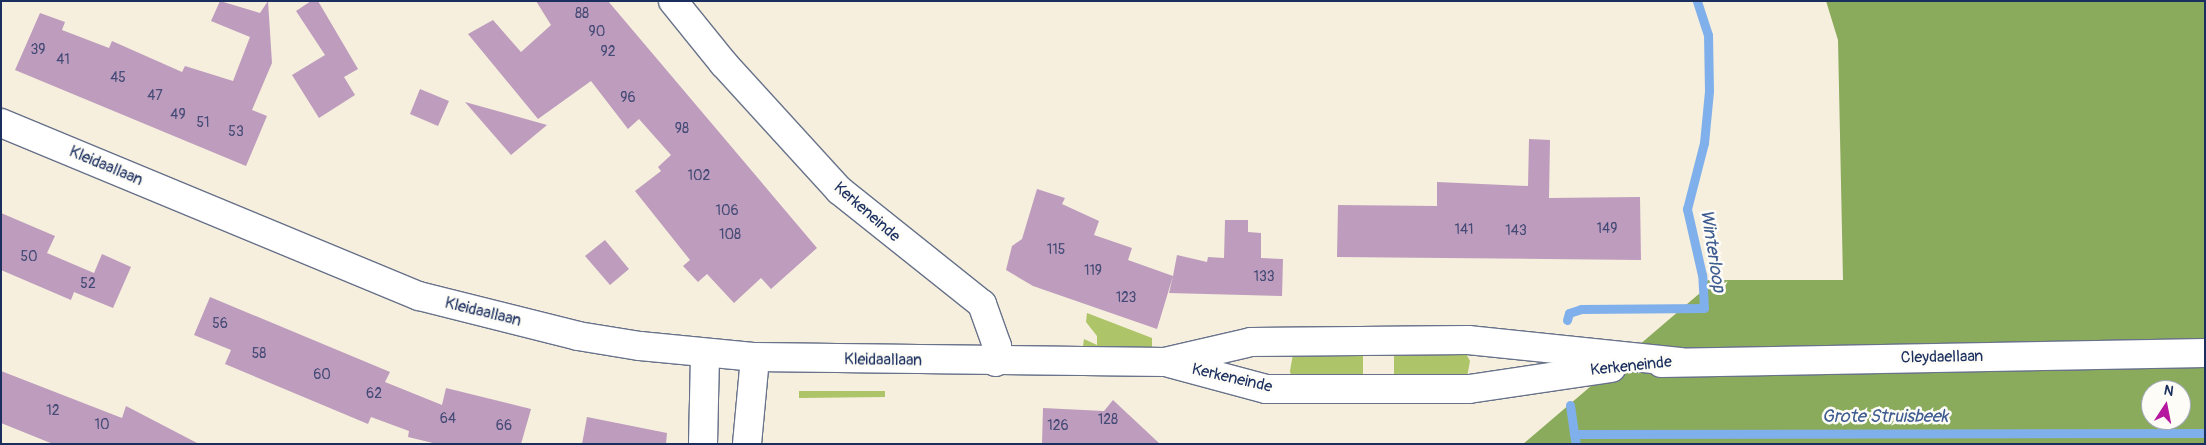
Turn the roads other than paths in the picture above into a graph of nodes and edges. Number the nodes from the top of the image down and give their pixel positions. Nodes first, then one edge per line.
1 (673, 1) edge
2 (1, 123) edge
3 (705, 353) junction
4 (2205, 353) edge
5 (755, 357) junction
6 (996, 362) junction
7 (1165, 362) junction
8 (1680, 362) junction
9 (703, 444) edge
10 (748, 444) edge

1 - 6 street, Kerkeneinde
2 - 3 street, Kleidaallaan
3 - 5 street, Kleidaallaan
3 - 9 street
4 - 8 street, Cleydaellaan
5 - 6 street, Kleidaallaan
5 - 10 street
6 - 7 street, Kerkeneinde
7 - 8 street, Kerkeneinde
7 - 8 street, Kerkeneinde

